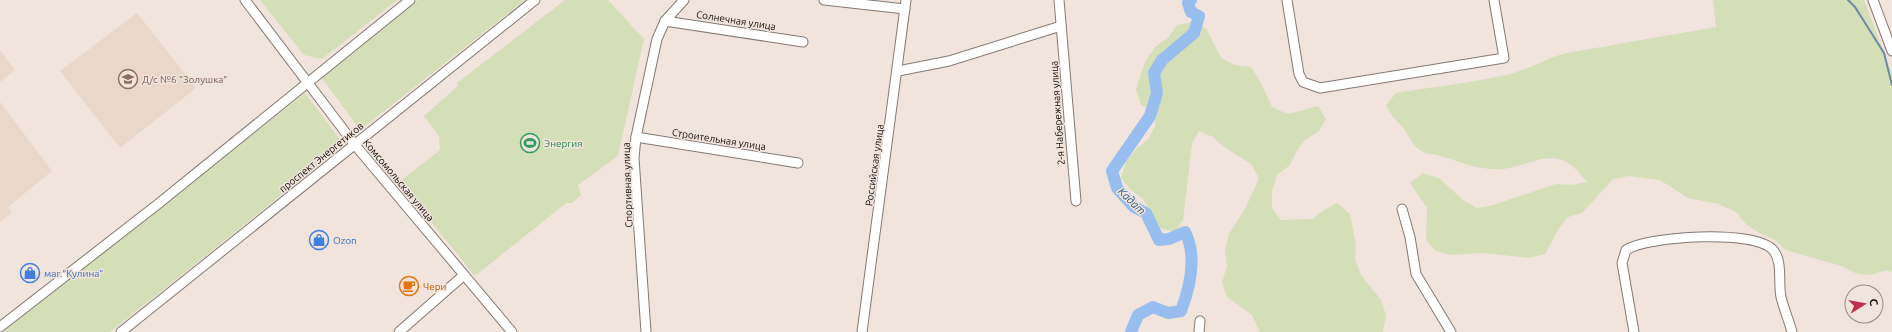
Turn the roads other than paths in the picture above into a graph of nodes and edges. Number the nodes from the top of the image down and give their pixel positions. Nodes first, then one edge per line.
1 (245, 0) edge
2 (410, 0) edge
3 (535, 0) edge
4 (684, 0) edge
5 (824, 0) edge
6 (1059, 0) edge
7 (1287, 0) edge
8 (1494, 0) edge
9 (1873, 0) edge
10 (906, 4) edge
11 (666, 21) junction
12 (1061, 26) junction
13 (803, 42) dead end
14 (1892, 51) edge
15 (898, 71) junction
16 (308, 82) junction
17 (636, 137) junction
18 (355, 145) junction
19 (798, 163) dead end
20 (1076, 201) dead end
21 (1402, 209) dead end
22 (464, 275) junction
23 (1200, 321) dead end
24 (0, 327) edge
25 (121, 332) edge
26 (399, 332) edge
27 (512, 332) edge
28 (646, 332) edge
29 (862, 332) edge
30 (1199, 332) edge
31 (1451, 332) edge
32 (1634, 332) edge
33 (1792, 332) edge

1 - 16 street, Комсомольская улица
2 - 16 street
3 - 18 street, проспект Энергетиков
4 - 11 street, Спортивная улица
5 - 10 street
6 - 12 street, 2-я Набережная улица
7 - 8 street
9 - 14 street
10 - 15 street, Российская улица
11 - 13 street, Солнечная улица
11 - 17 street, Спортивная улица
12 - 15 street
12 - 20 street, 2-я Набережная улица
15 - 29 street, Российская улица
16 - 18 street, Комсомольская улица
16 - 24 street
17 - 19 street, Строительная улица
17 - 28 street, Спортивная улица
18 - 22 street, Комсомольская улица
18 - 25 street, проспект Энергетиков
21 - 31 street
22 - 26 street
22 - 27 street, Комсомольская улица
23 - 30 street
32 - 33 street

